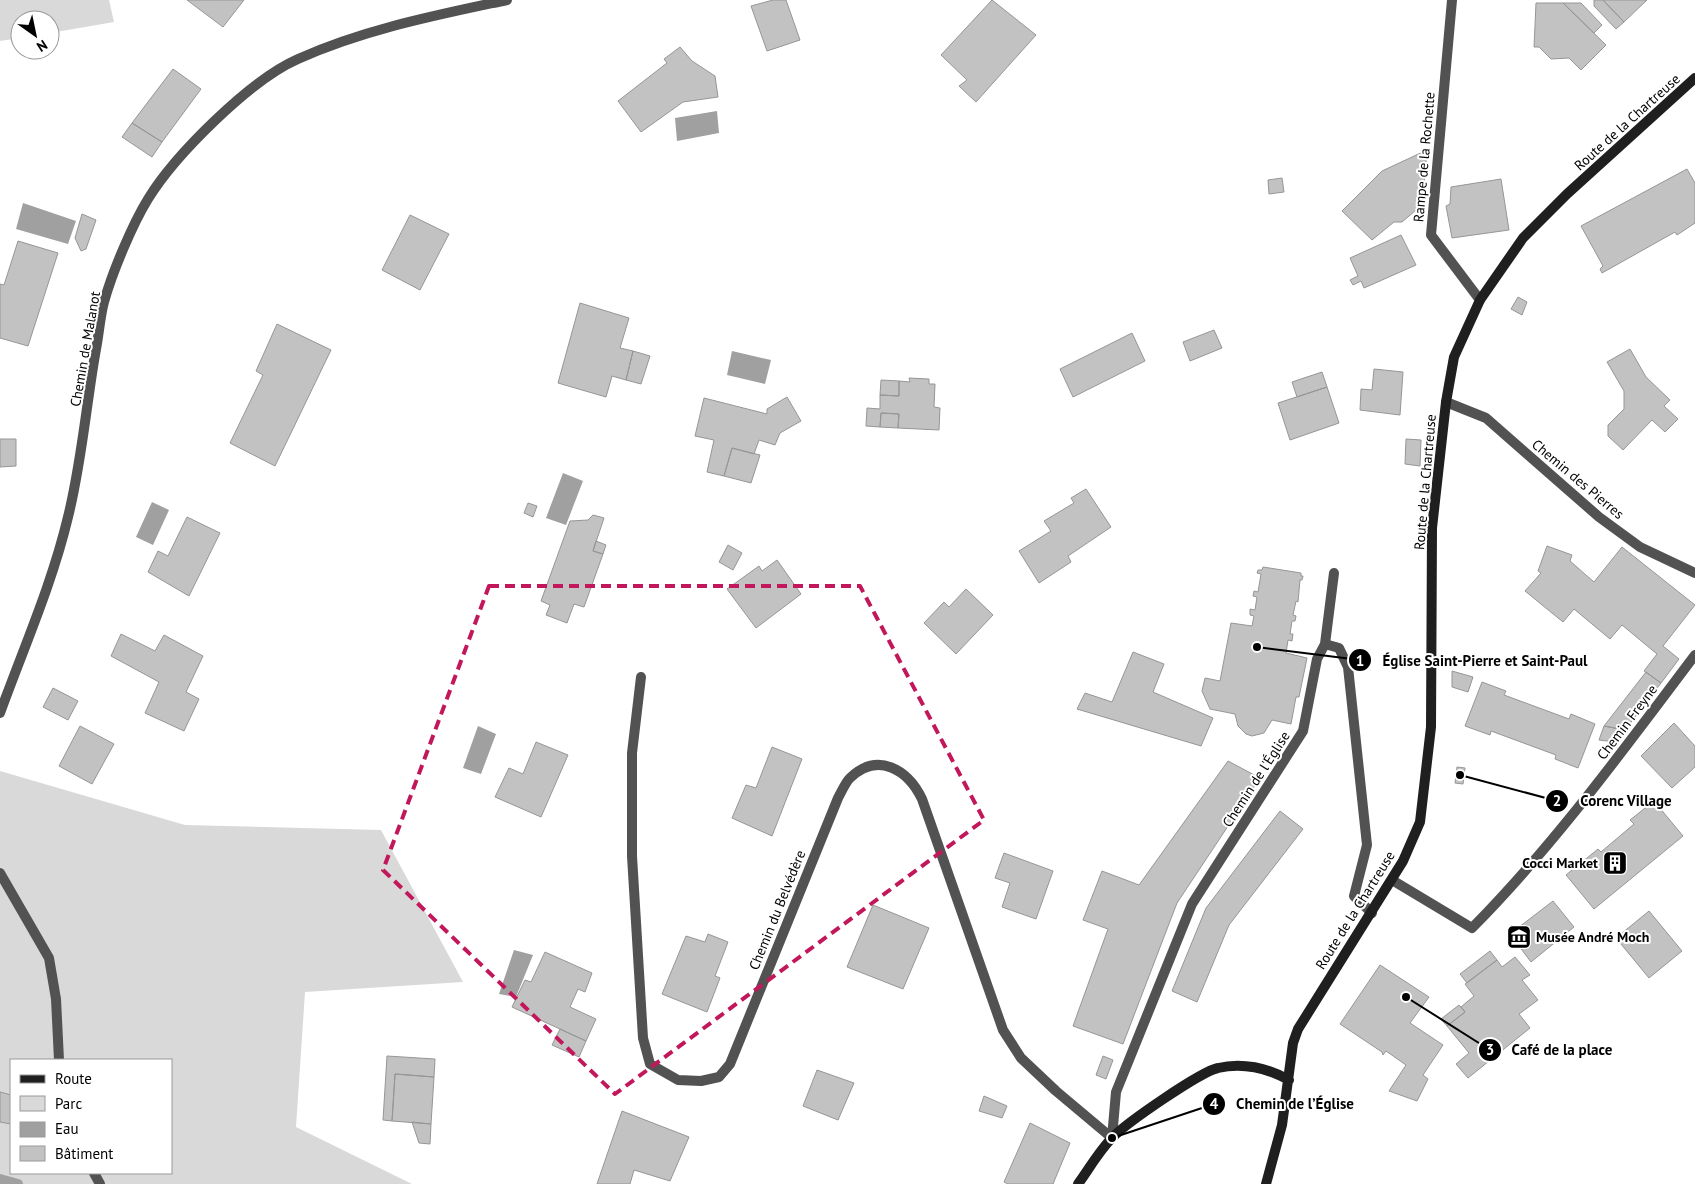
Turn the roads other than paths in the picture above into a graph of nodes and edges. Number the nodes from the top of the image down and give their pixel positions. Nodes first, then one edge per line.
1 (507, 0) edge
2 (1452, 0) edge
3 (1695, 78) edge
4 (1480, 300) junction
5 (1446, 402) junction
6 (1334, 573) dead end
7 (1695, 573) edge
8 (1325, 644) junction
9 (1695, 655) edge
10 (641, 677) dead end
11 (0, 713) edge
12 (0, 873) edge
13 (1392, 880) junction
14 (1372, 913) junction
15 (59, 1059) edge
16 (1289, 1080) junction
17 (1112, 1138) junction
18 (1078, 1184) edge
19 (1266, 1184) edge

1 - 11 street, Chemin de Malanot
2 - 4 street, Rampe de la Rochette
3 - 4 main road, Route de la Chartreuse
4 - 5 main road, Route de la Chartreuse
5 - 7 street, Chemin des Pierres
5 - 13 main road, Route de la Chartreuse
6 - 8 street, Chemin de l'Église
8 - 14 street
8 - 17 street, Chemin de l'Église
9 - 13 street, Chemin Freyne
10 - 17 street, Chemin du Belvédère
12 - 15 street
13 - 14 main road, Route de la Chartreuse
14 - 16 main road, Route de la Chartreuse
16 - 17 main road
16 - 19 main road, Route de la Chartreuse
17 - 18 main road

